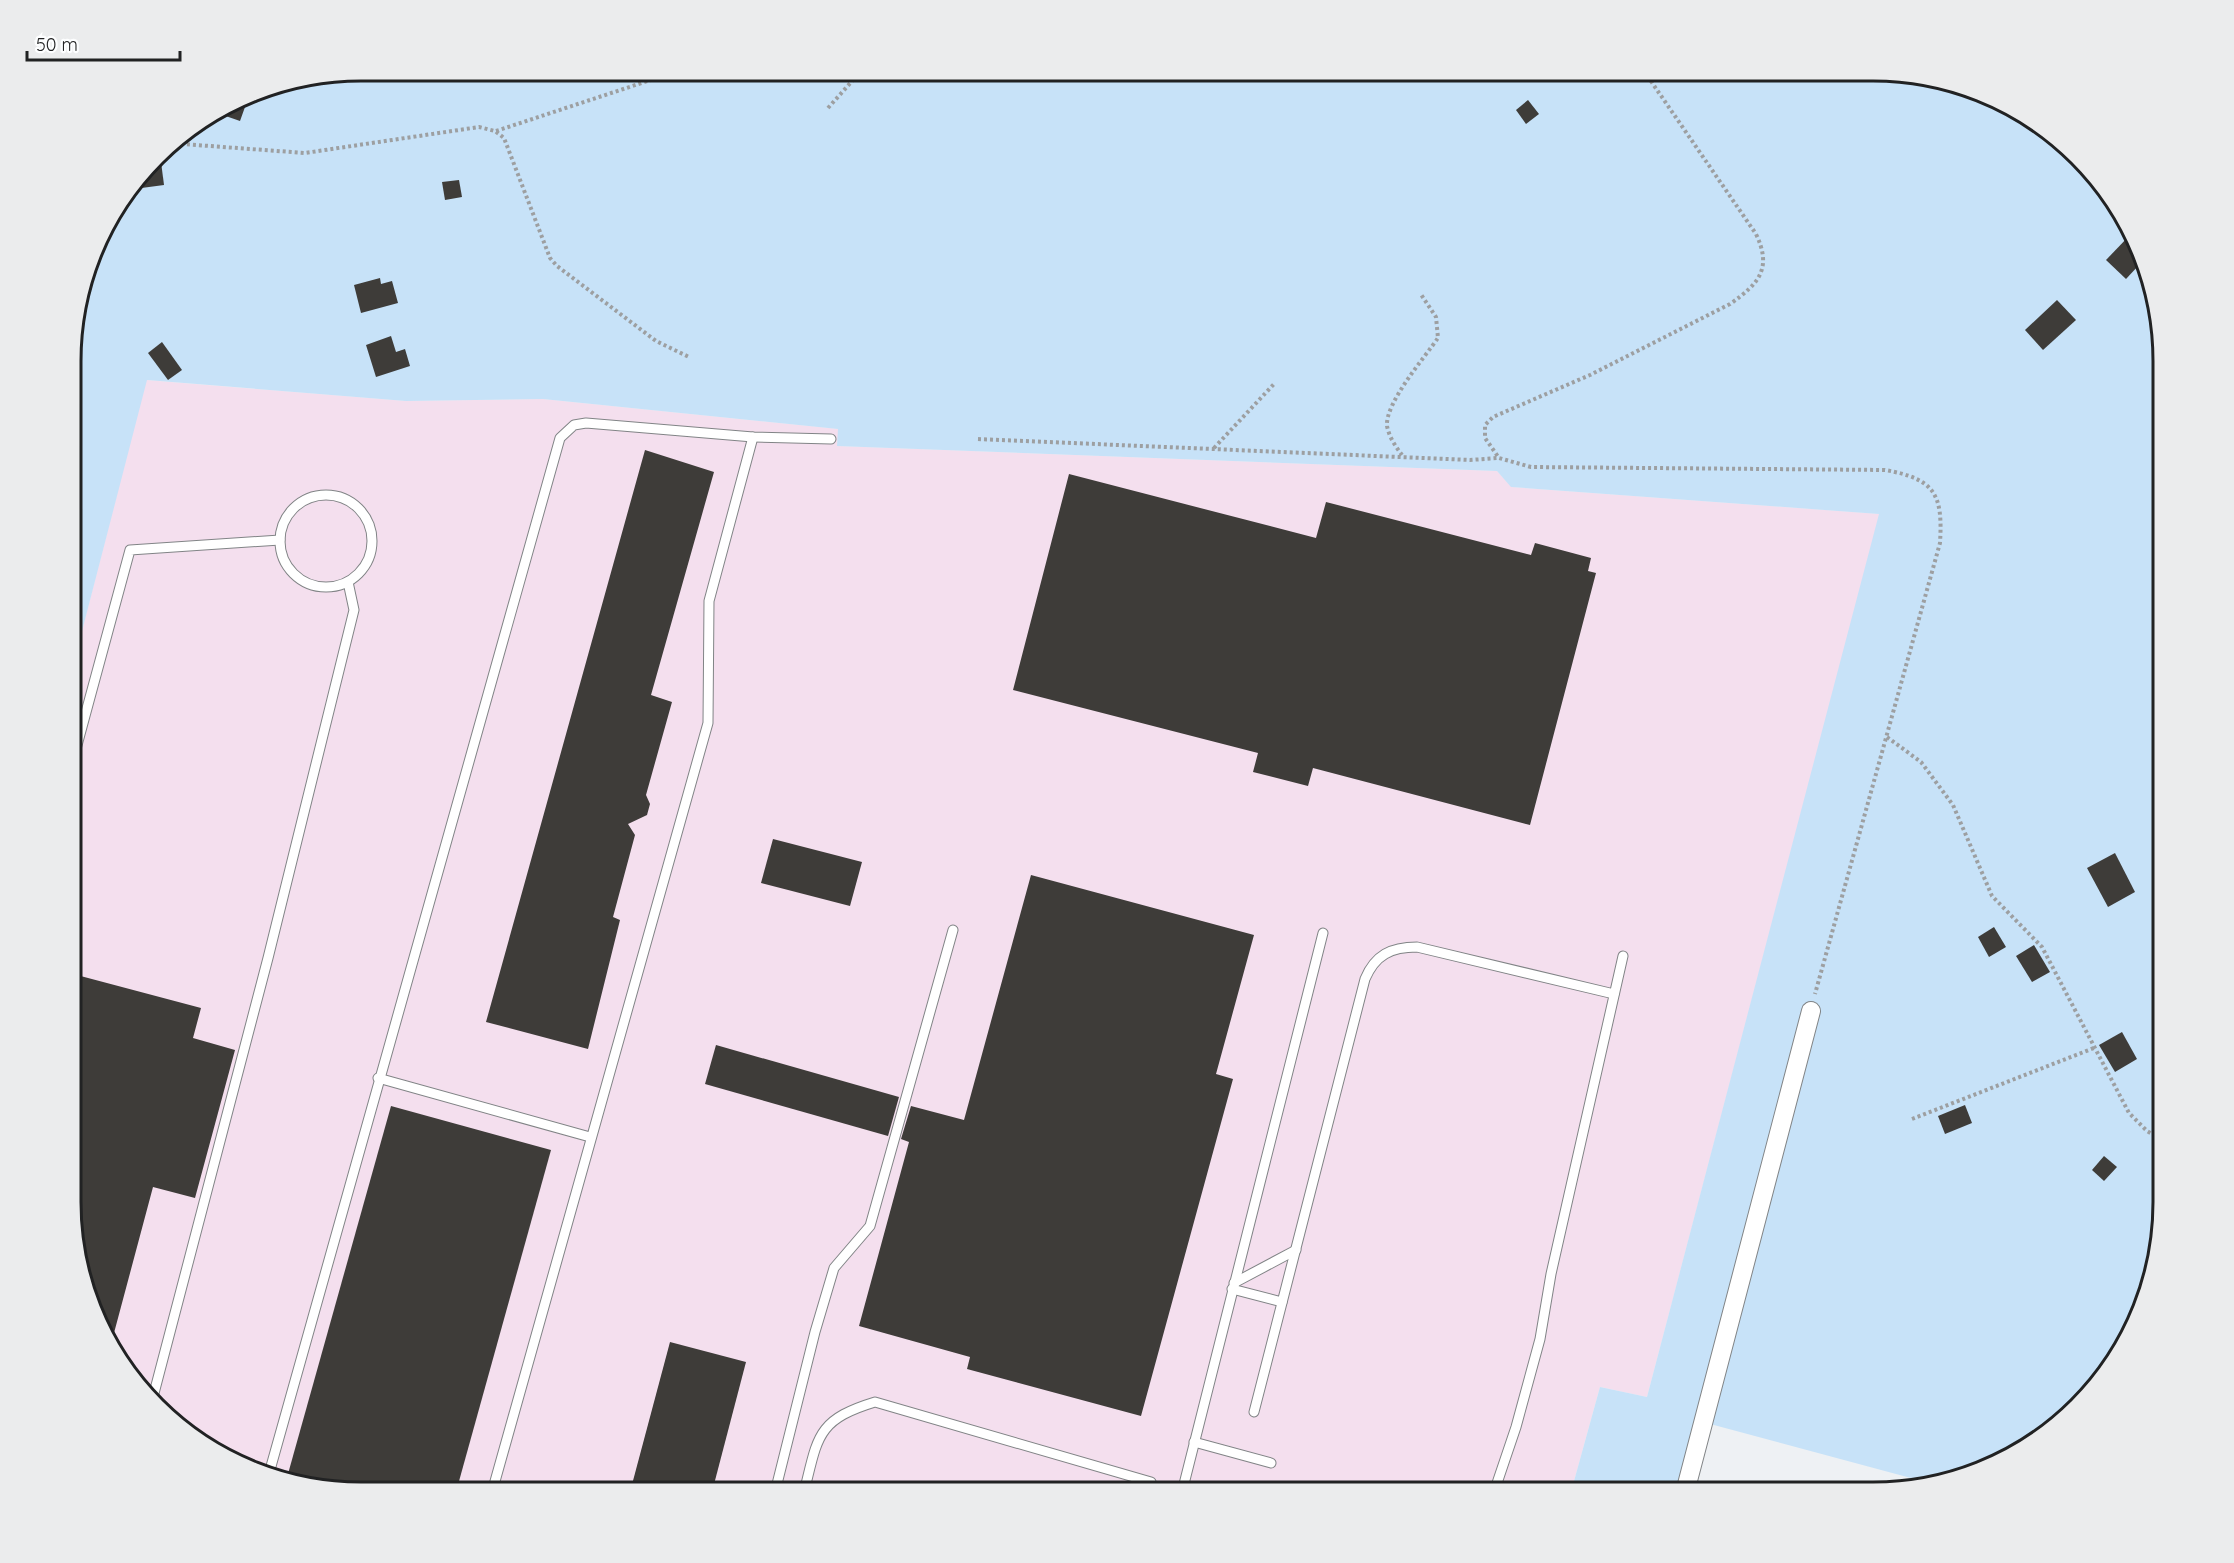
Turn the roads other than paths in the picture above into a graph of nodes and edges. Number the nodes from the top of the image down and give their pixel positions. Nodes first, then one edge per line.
1 (753, 437) junction
2 (831, 440) dead end
3 (280, 540) junction
4 (348, 582) junction
5 (81, 731) edge
6 (953, 930) dead end
7 (1323, 933) dead end
8 (1623, 956) dead end
9 (1614, 994) junction
10 (1811, 1011) road end
11 (378, 1078) junction
12 (590, 1137) junction
13 (1296, 1250) junction
14 (1233, 1286) junction
15 (1282, 1302) junction
16 (155, 1391) edge
17 (1254, 1412) dead end
18 (1194, 1442) junction
19 (1271, 1463) dead end
20 (270, 1467) edge
21 (495, 1482) edge
22 (778, 1482) edge
23 (807, 1482) edge
24 (1151, 1482) edge
25 (1184, 1482) edge
26 (1497, 1482) edge
27 (1688, 1482) edge

1 - 2 lane
1 - 11 lane
1 - 12 lane
3 - 4 lane
3 - 4 lane
3 - 5 lane
4 - 16 lane
6 - 22 lane
7 - 14 lane
8 - 9 lane
9 - 13 lane
9 - 26 lane
10 - 27 street
11 - 12 lane
11 - 20 lane
12 - 21 lane
13 - 14 lane
13 - 15 lane
14 - 15 lane
14 - 18 lane
15 - 17 lane
18 - 19 lane
18 - 25 lane
23 - 24 lane

